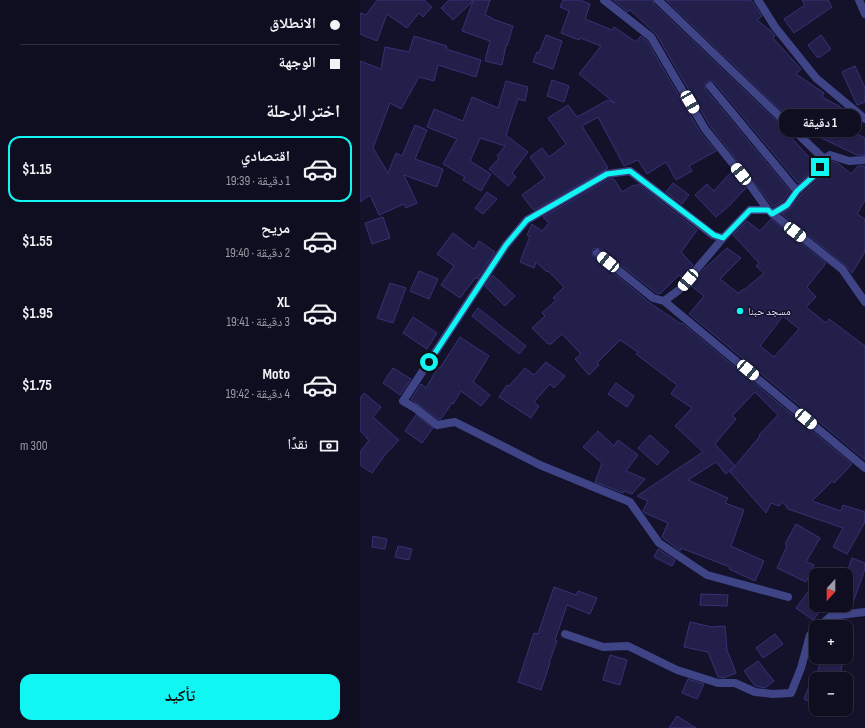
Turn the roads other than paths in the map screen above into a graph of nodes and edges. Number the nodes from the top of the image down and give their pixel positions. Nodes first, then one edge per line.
1 (604, 0) edge
2 (658, 0) edge
3 (758, 0) edge
4 (859, 0) edge
5 (865, 14) edge
6 (710, 86) dead end
7 (865, 119) edge
8 (824, 159) junction
9 (865, 160) edge
10 (797, 191) junction
11 (770, 212) junction
12 (723, 238) junction
13 (597, 252) dead end
14 (664, 301) junction
15 (865, 302) edge
16 (865, 468) edge
17 (788, 597) dead end
18 (865, 612) edge
19 (827, 620) edge
20 (564, 634) dead end
21 (809, 639) edge

1 - 11 street
2 - 8 street
3 - 7 street
4 - 5 street
6 - 10 street
8 - 9 street
8 - 10 street
10 - 11 street
11 - 12 street
11 - 15 street
12 - 14 street
12 - 17 street
13 - 14 street
14 - 16 street
18 - 19 street
20 - 21 street

